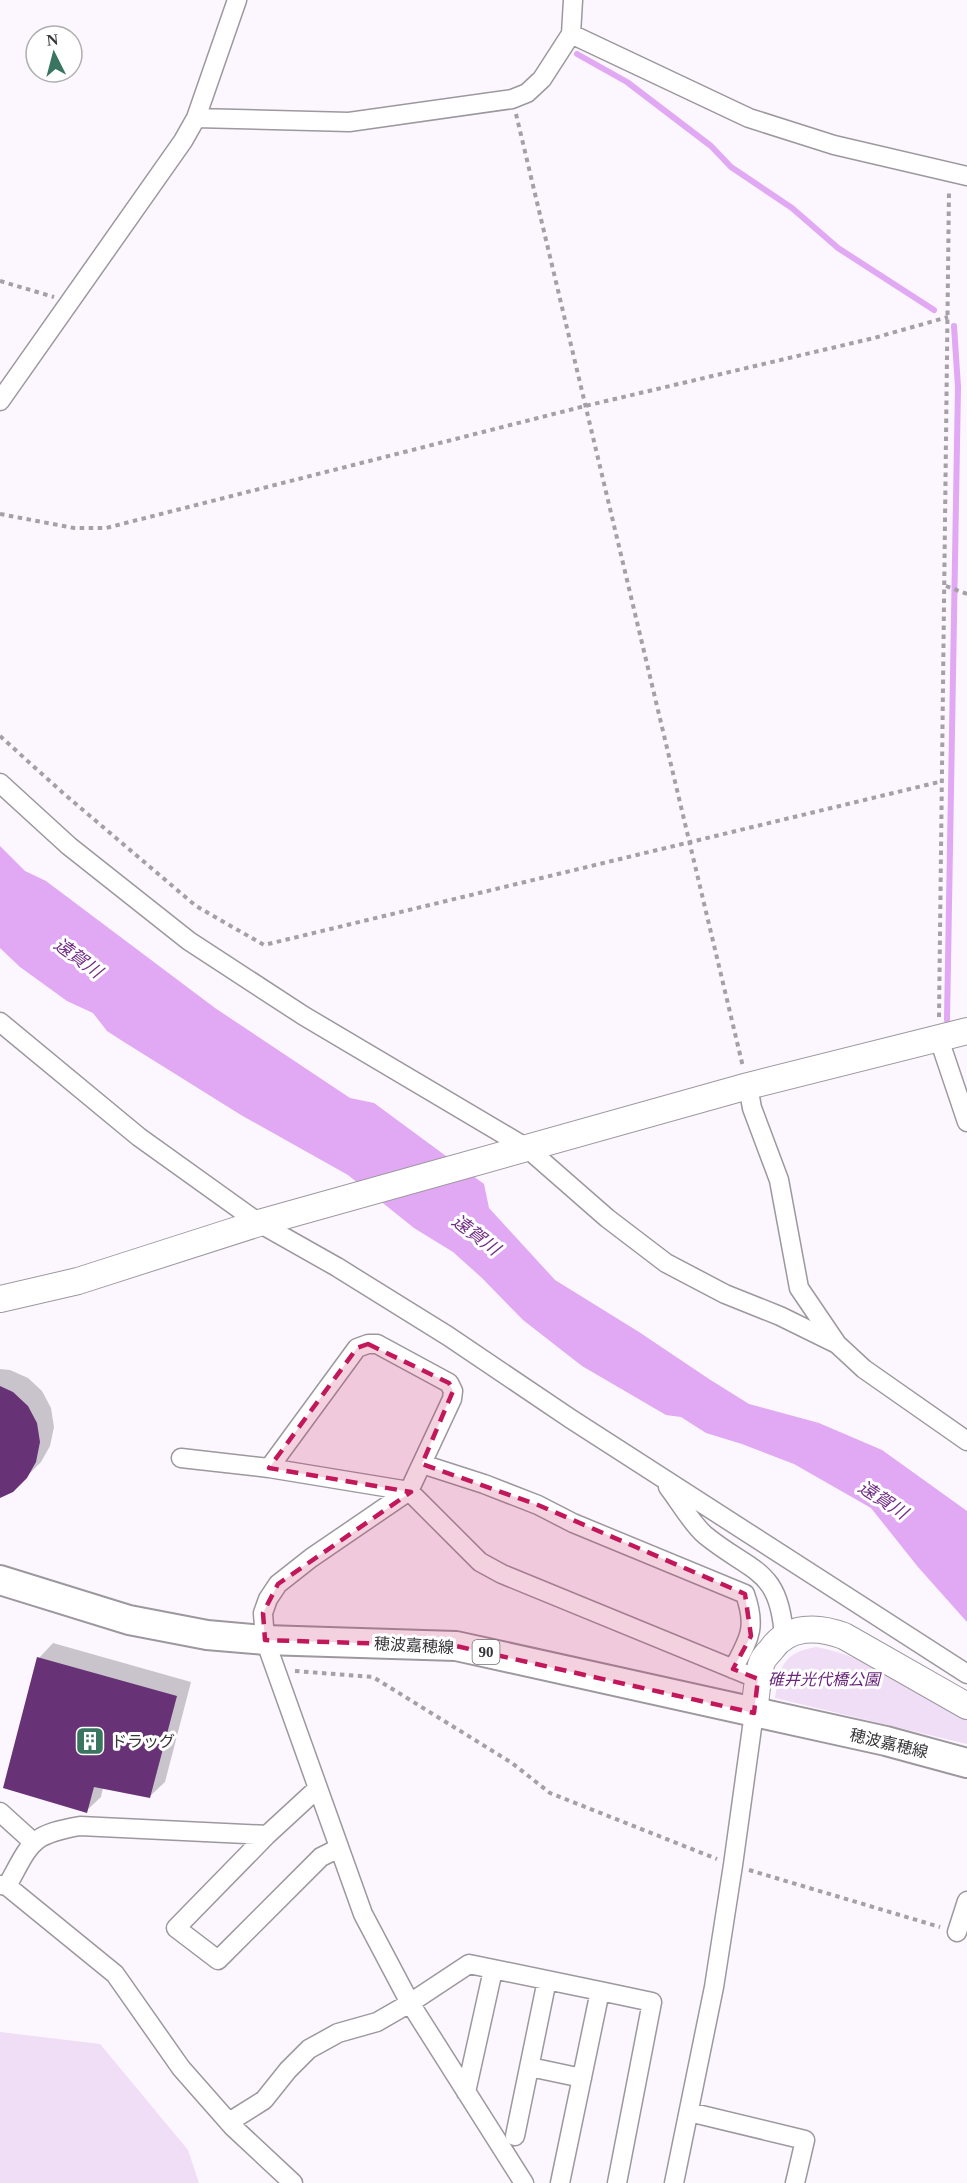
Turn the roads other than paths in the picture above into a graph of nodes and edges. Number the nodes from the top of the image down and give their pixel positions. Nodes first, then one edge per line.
1 (237, 0) edge
2 (573, 0) edge
3 (571, 34) junction
4 (196, 118) junction
5 (958, 174) edge
6 (0, 402) edge
7 (0, 783) edge
8 (0, 1022) edge
9 (967, 1031) edge
10 (939, 1039) junction
11 (748, 1086) junction
12 (967, 1122) edge
13 (517, 1151) junction
14 (270, 1221) junction
15 (0, 1299) edge
16 (837, 1344) junction
17 (967, 1441) edge
18 (181, 1458) dead end
19 (422, 1464) junction
20 (269, 1468) junction
21 (660, 1476) junction
22 (409, 1491) junction
23 (0, 1580) edge
24 (784, 1638) junction
25 (266, 1640) junction
26 (733, 1668) junction
27 (967, 1674) edge
28 (758, 1679) junction
29 (967, 1706) edge
30 (754, 1713) junction
31 (967, 1763) edge
32 (318, 1788) junction
33 (0, 1812) edge
34 (267, 1835) junction
35 (32, 1841) junction
36 (339, 1848) junction
37 (3, 1885) edge
38 (967, 1901) edge
39 (957, 1932) road end
40 (493, 1970) junction
41 (547, 1980) junction
42 (600, 1991) junction
43 (410, 2003) junction
44 (530, 2067) junction
45 (582, 2078) junction
46 (466, 2092) junction
47 (689, 2112) junction
48 (229, 2122) junction
49 (515, 2136) dead end
50 (293, 2183) edge
51 (524, 2183) edge
52 (561, 2183) edge
53 (617, 2183) edge
54 (674, 2183) edge
55 (795, 2183) edge

1 - 4 street
2 - 3 street
3 - 4 street
3 - 5 street
4 - 6 street
7 - 13 street
8 - 14 street
9 - 10 street
10 - 11 street
10 - 12 street
11 - 13 street
11 - 16 street
13 - 14 street
13 - 16 street
14 - 15 street
14 - 21 street
16 - 17 street
18 - 20 street
19 - 20 street
19 - 22 street
19 - 26 street
20 - 22 street
21 - 24 street
21 - 27 street
22 - 25 street
22 - 26 street
23 - 25 main road, 穂波嘉穂線 / 90
24 - 28 street
24 - 29 street
25 - 30 main road, 穂波嘉穂線 / 90
25 - 32 street
26 - 28 street
28 - 30 street
30 - 31 main road, 穂波嘉穂線 / 90
30 - 47 street
32 - 34 street
32 - 36 street
33 - 35 street
34 - 35 street
34 - 36 street
35 - 37 street
36 - 43 street
37 - 48 street
38 - 39 street
40 - 41 street
40 - 43 street
40 - 46 street
41 - 42 street
41 - 44 street
42 - 45 street
42 - 53 street
43 - 46 street
43 - 48 street
44 - 45 street
44 - 49 street
45 - 52 street
46 - 51 street
47 - 54 street
47 - 55 street
48 - 50 street

